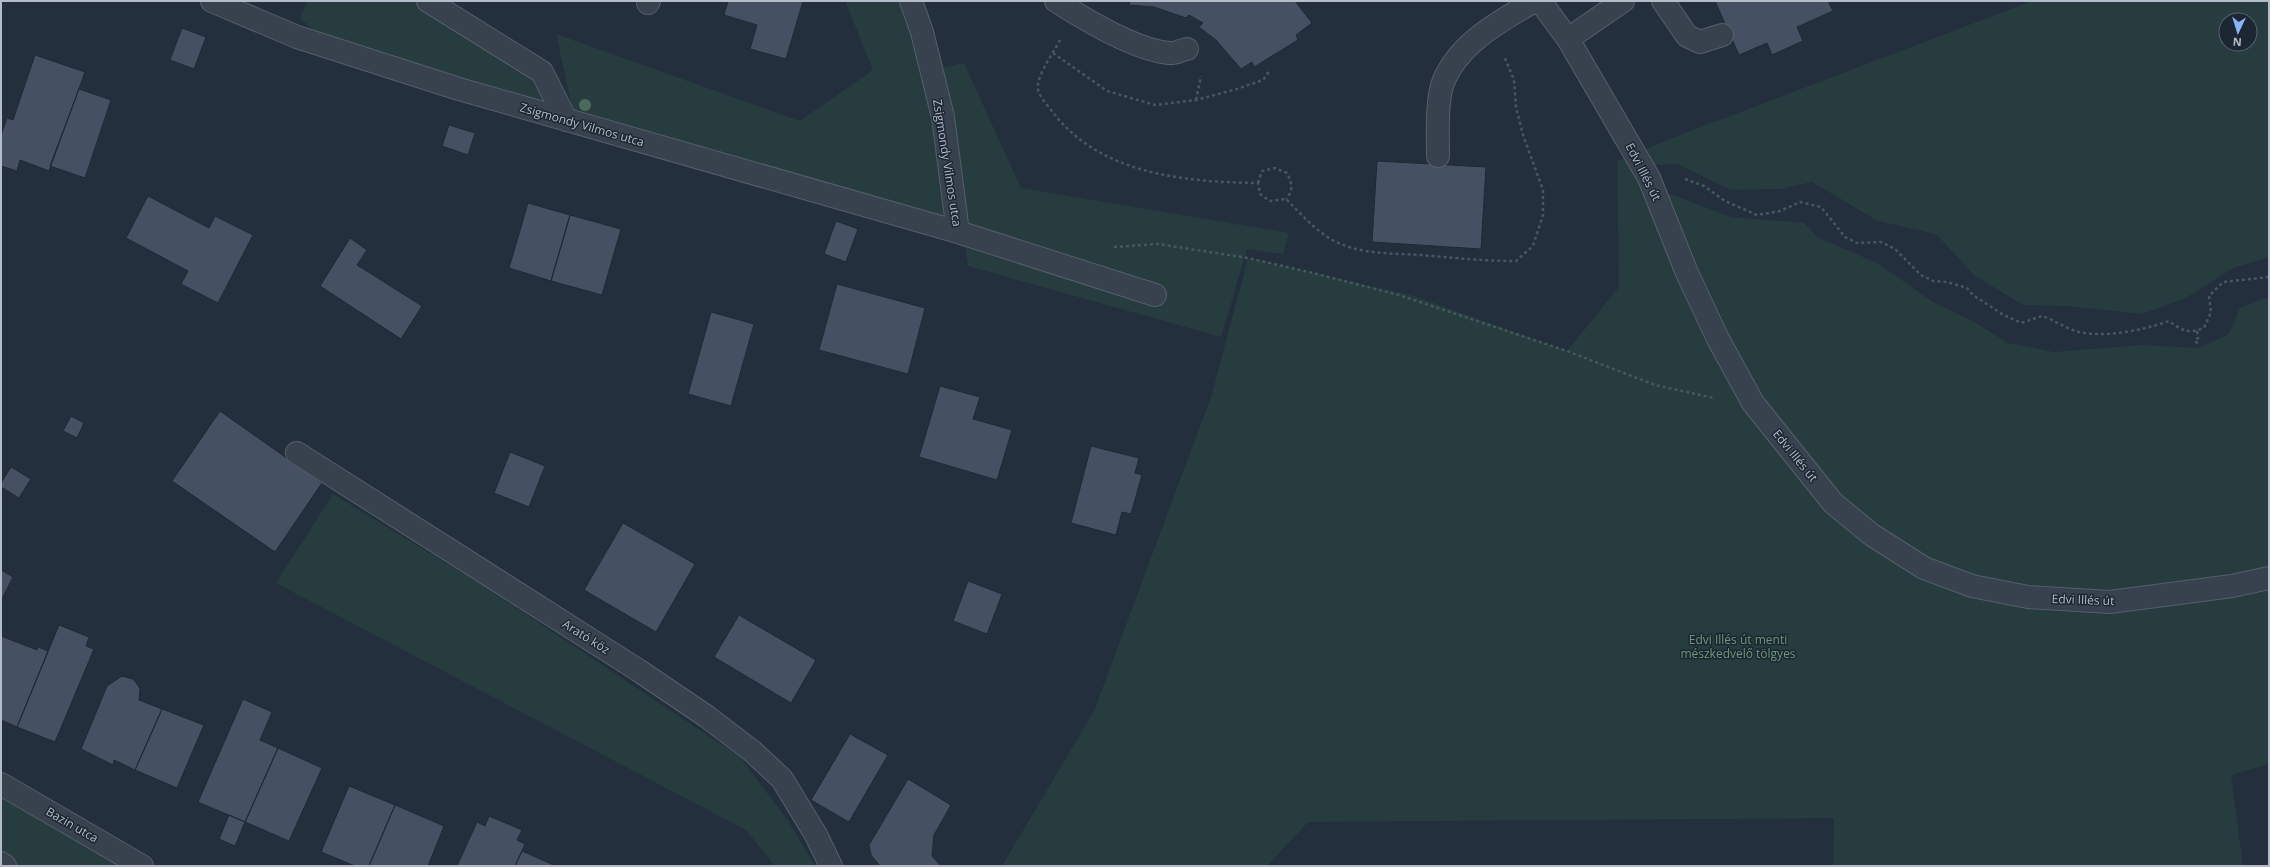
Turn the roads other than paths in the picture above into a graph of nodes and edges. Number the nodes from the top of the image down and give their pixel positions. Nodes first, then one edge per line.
1 (212, 1) edge
2 (428, 1) edge
3 (911, 1) edge
4 (1056, 1) edge
5 (1534, 1) edge
6 (1540, 1) edge
7 (1623, 1) edge
8 (1663, 1) edge
9 (1722, 35) dead end
10 (1568, 39) junction
11 (1186, 49) dead end
12 (566, 120) junction
13 (1438, 156) dead end
14 (958, 232) junction
15 (1155, 295) dead end
16 (297, 453) dead end
17 (2269, 578) edge
18 (1, 784) edge
19 (1, 863) edge
20 (5, 866) edge
21 (142, 866) edge
22 (831, 866) edge

1 - 12 street, Zsigmondy Vilmos utca
2 - 12 street
3 - 14 street, Zsigmondy Vilmos utca
4 - 11 street
5 - 13 street
6 - 10 street, Edvi Illés út
7 - 10 street
8 - 9 street
10 - 17 street, Edvi Illés út
12 - 14 street, Zsigmondy Vilmos utca
14 - 15 street, Zsigmondy Vilmos utca
16 - 22 street, Arató köz
18 - 21 street, Bazin utca
19 - 20 street

